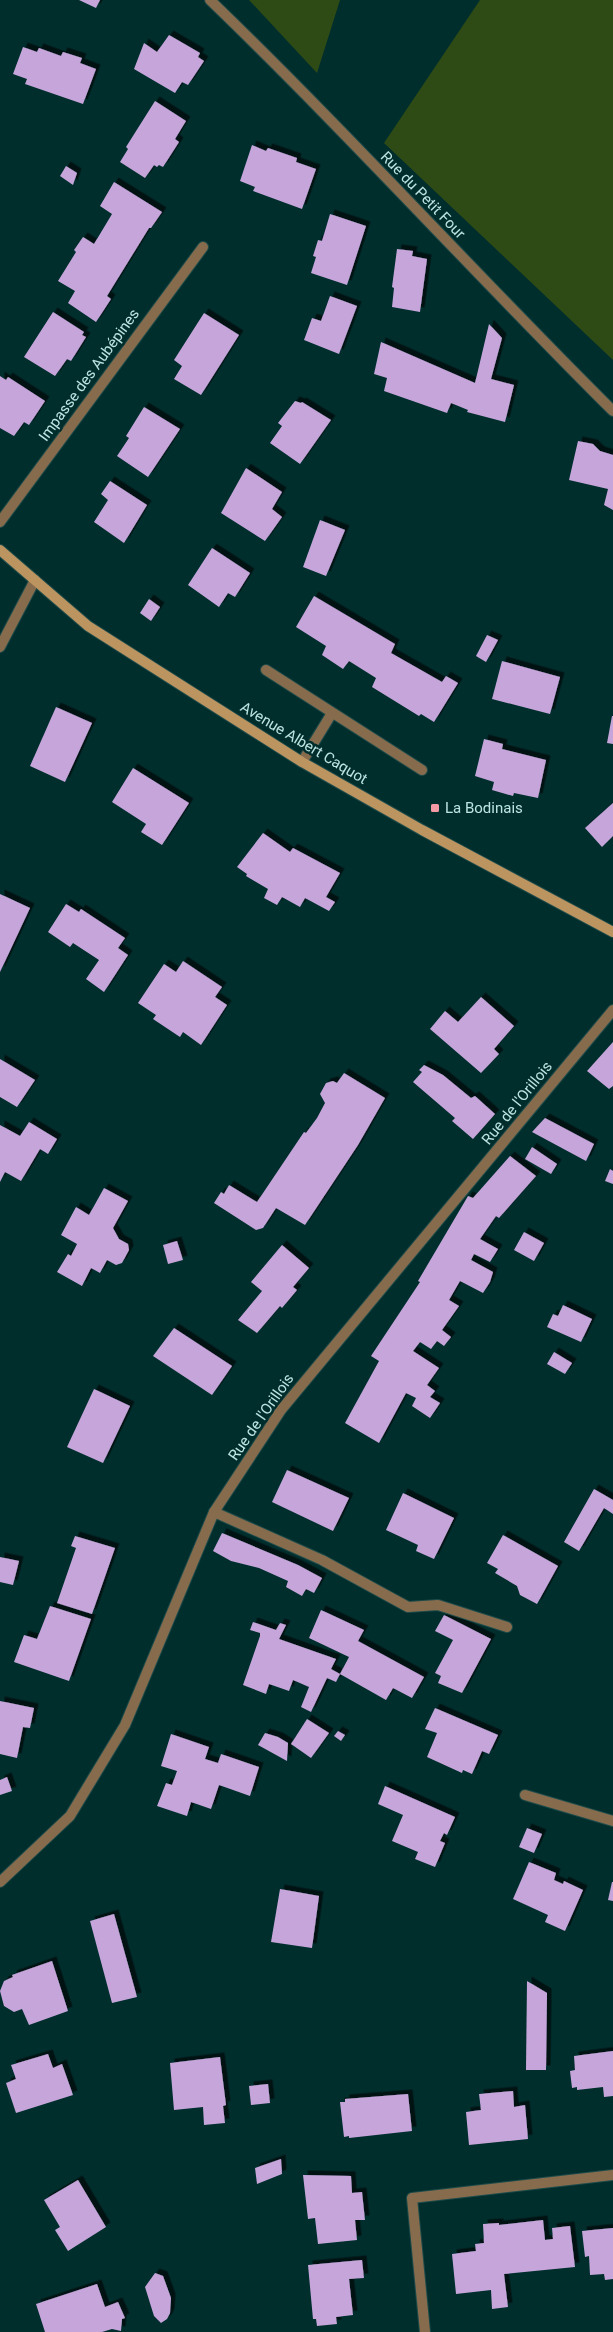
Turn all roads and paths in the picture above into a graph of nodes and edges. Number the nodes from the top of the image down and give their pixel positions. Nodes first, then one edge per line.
1 (210, 0) edge
2 (203, 247) dead end
3 (613, 411) edge
4 (0, 522) edge
5 (0, 550) edge
6 (34, 580) junction
7 (0, 647) edge
8 (266, 670) dead end
9 (332, 713) junction
10 (302, 762) junction
11 (422, 770) dead end
12 (613, 932) edge
13 (613, 1010) edge
14 (214, 1512) junction
15 (507, 1628) dead end
16 (525, 1795) dead end
17 (613, 1821) edge
18 (0, 1882) edge
19 (613, 2174) edge
20 (425, 2332) edge

1 - 3 street, Rue du Petit Four
2 - 4 street, Impasse des Aubépines
5 - 6 main road, Avenue Albert Caquot
6 - 7 street
6 - 10 main road, Avenue Albert Caquot
8 - 9 street
9 - 10 street
9 - 11 street
10 - 12 main road, Avenue Albert Caquot
13 - 14 street, Rue de l'Orillois
14 - 15 street
14 - 18 street, Rue de l'Orillois
16 - 17 street
19 - 20 street

